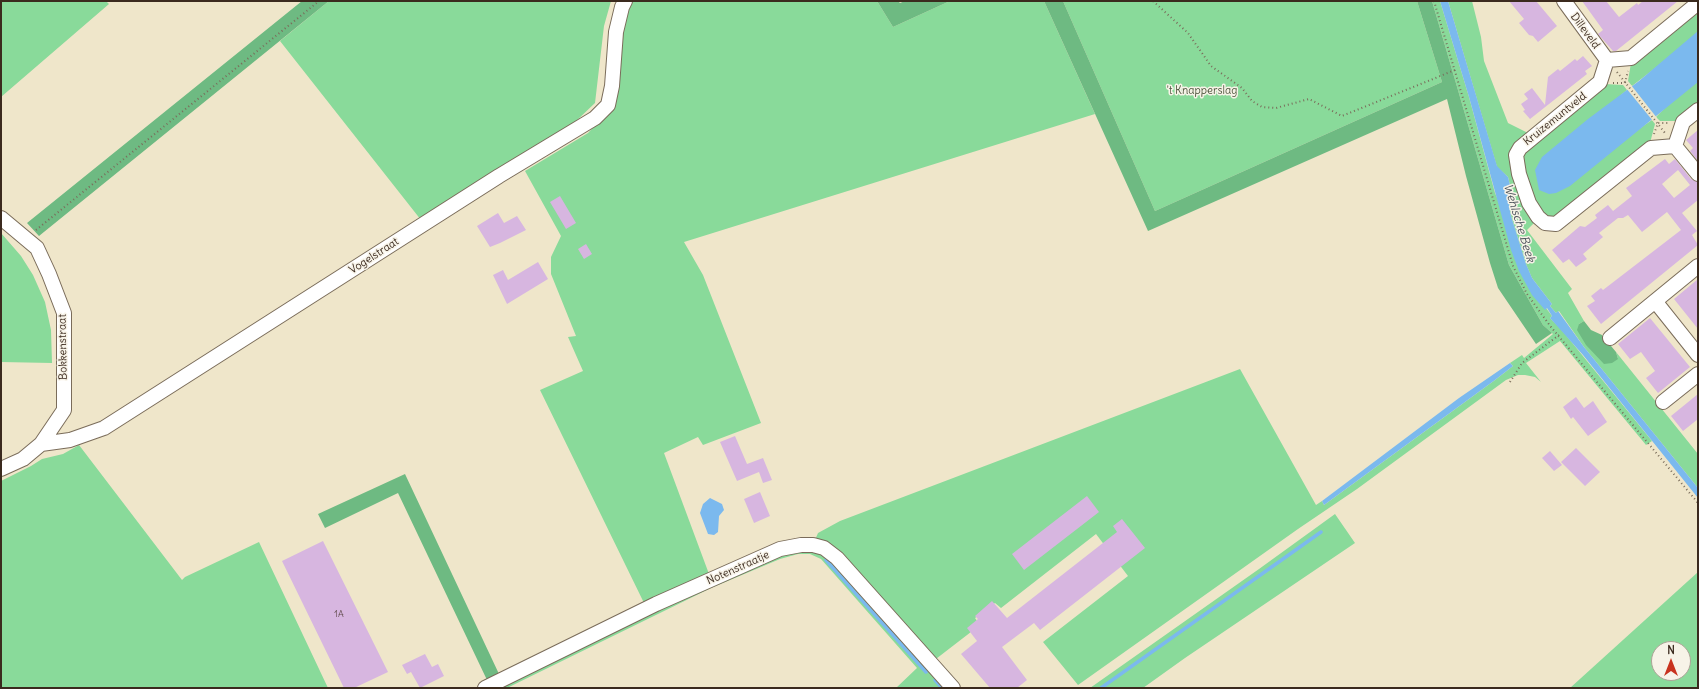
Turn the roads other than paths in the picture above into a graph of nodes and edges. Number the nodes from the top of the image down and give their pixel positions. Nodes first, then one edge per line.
1 (625, 1) edge
2 (1564, 1) edge
3 (1698, 3) edge
4 (1607, 60) junction
5 (1698, 110) edge
6 (1675, 146) junction
7 (1698, 174) edge
8 (1, 218) edge
9 (1698, 266) edge
10 (1655, 301) junction
11 (1610, 338) dead end
12 (1698, 355) edge
13 (1698, 374) edge
14 (1663, 402) dead end
15 (41, 444) junction
16 (1, 469) edge
17 (485, 688) edge
18 (953, 688) edge

1 - 15 street, Vogelstraat
2 - 4 street, Dilleveld
3 - 4 street
4 - 6 street, Kruizemuntveld
5 - 6 street
6 - 7 street
8 - 15 street, Bokkenstraat
9 - 10 street
10 - 11 street
10 - 12 street
13 - 14 street
15 - 16 street, Bokkenstraat
17 - 18 street, Notenstraatje

